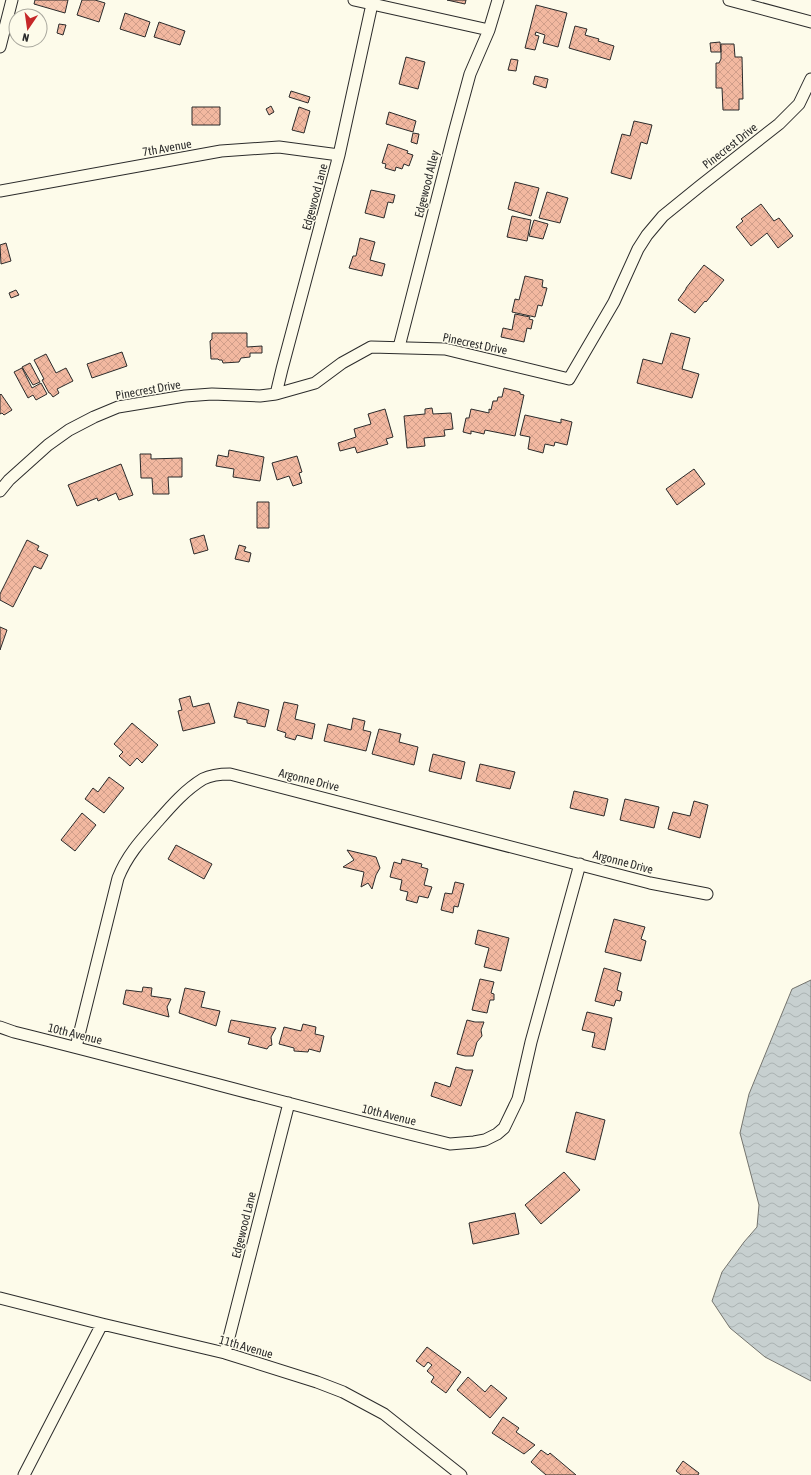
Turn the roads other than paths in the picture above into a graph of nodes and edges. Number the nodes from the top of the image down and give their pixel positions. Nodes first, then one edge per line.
1 (12, 0) edge
2 (354, 0) edge
3 (498, 0) edge
4 (729, 0) edge
5 (372, 4) junction
6 (811, 22) edge
7 (490, 30) junction
8 (0, 48) edge
9 (811, 79) edge
10 (339, 155) junction
11 (0, 191) edge
12 (399, 347) junction
13 (276, 394) junction
14 (0, 492) edge
15 (580, 864) junction
16 (707, 894) dead end
17 (0, 1027) edge
18 (76, 1048) junction
19 (289, 1103) junction
20 (0, 1298) edge
21 (102, 1324) junction
22 (225, 1353) junction
23 (24, 1475) edge
24 (461, 1475) edge

1 - 8 street
2 - 5 street
3 - 7 street
4 - 6 street
5 - 7 street
5 - 10 street, Edgewood Lane
7 - 12 street, Edgewood Alley
9 - 12 street, Pinecrest Drive
10 - 11 street, 7th Avenue
10 - 13 street, Edgewood Lane
12 - 13 street, Pinecrest Drive
13 - 14 street, Pinecrest Drive
15 - 16 street, Argonne Drive
15 - 18 street, Argonne Drive
15 - 19 street, 10th Avenue
17 - 18 street, 10th Avenue
18 - 19 street, 10th Avenue
19 - 22 street, Edgewood Lane
20 - 21 street, 11th Avenue
21 - 22 street, 11th Avenue
21 - 23 street
22 - 24 street, 11th Avenue

